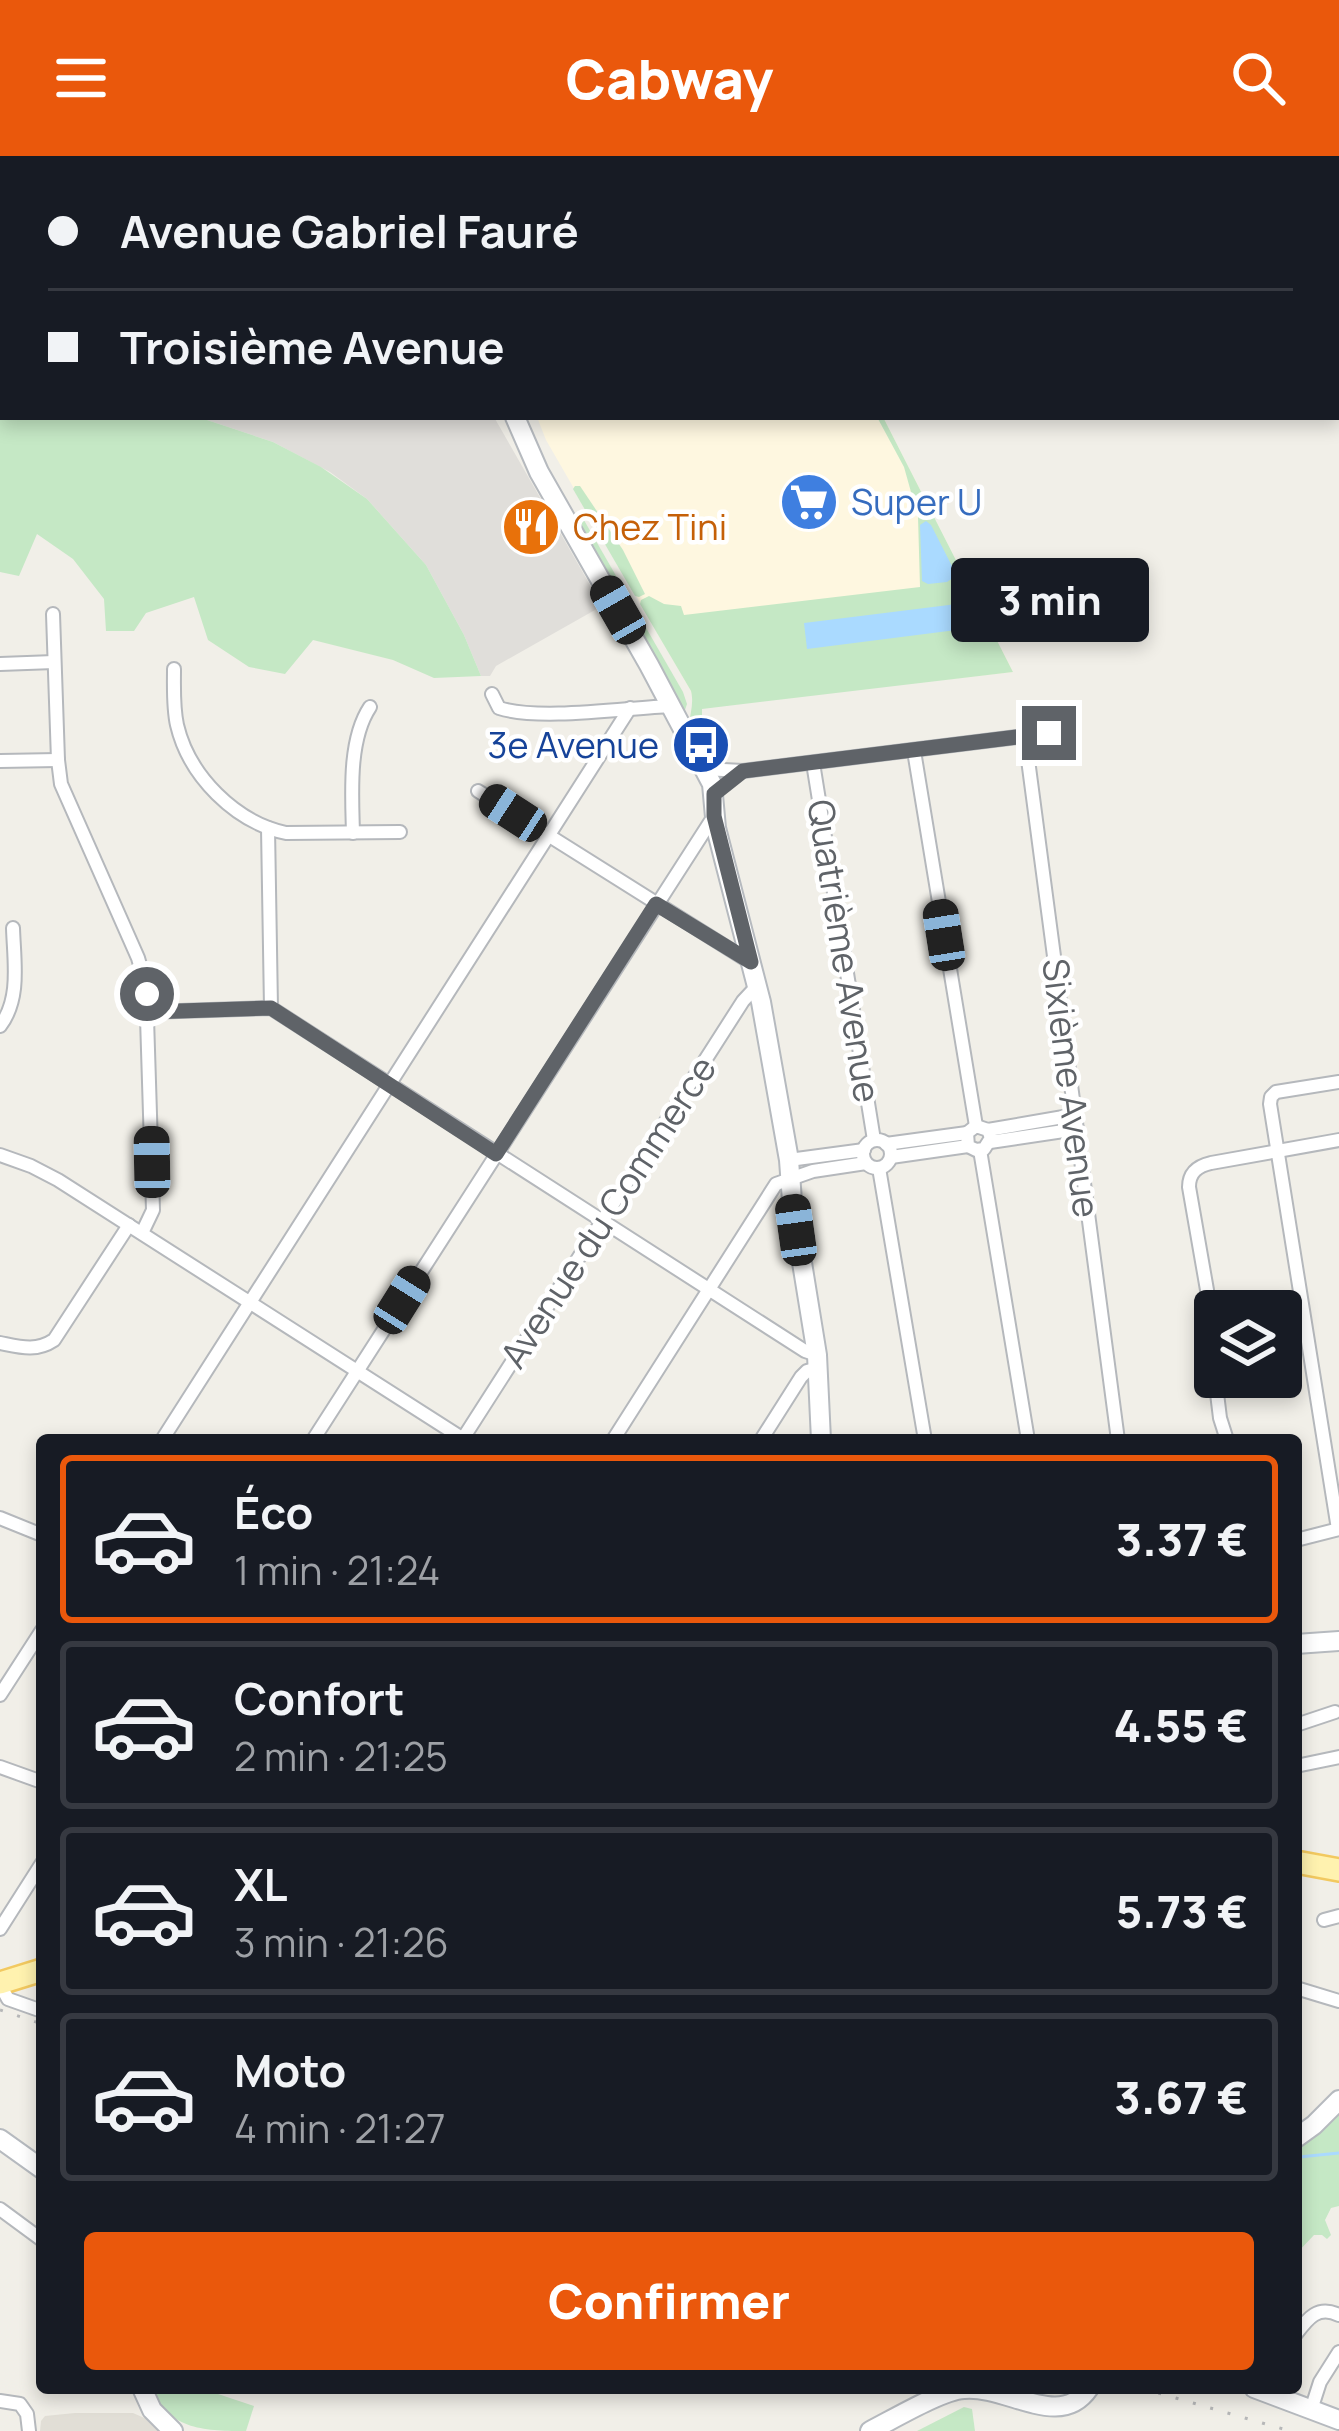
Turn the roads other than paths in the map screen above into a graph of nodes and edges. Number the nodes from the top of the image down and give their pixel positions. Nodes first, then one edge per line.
1 (516, 420) edge
2 (53, 614) dead end
3 (54, 662) junction
4 (0, 664) edge
5 (173, 669) dead end
6 (492, 694) dead end
7 (670, 706) junction
8 (370, 707) dead end
9 (630, 708) junction
10 (1073, 730) dead end
11 (1025, 737) junction
12 (914, 751) junction
13 (58, 760) junction
14 (0, 761) edge
15 (813, 763) junction
16 (704, 769) junction
17 (743, 771) junction
18 (478, 791) dead end
19 (714, 794) junction
20 (714, 816) junction
21 (268, 828) junction
22 (400, 832) dead end
23 (353, 833) junction
24 (548, 836) junction
25 (656, 904) junction
26 (13, 928) dead end
27 (751, 962) junction
28 (757, 986) junction
29 (271, 1008) junction
30 (148, 1012) junction
31 (0, 1026) edge
32 (1339, 1082) edge
33 (390, 1085) junction
34 (1076, 1122) junction
35 (978, 1138) junction
36 (1339, 1140) edge
37 (1277, 1149) junction
38 (496, 1154) junction
39 (877, 1154) junction
40 (0, 1155) edge
41 (790, 1169) junction
42 (602, 1221) junction
43 (135, 1229) junction
44 (708, 1289) junction
45 (1207, 1290) edge
46 (250, 1303) junction
47 (0, 1343) edge
48 (818, 1361) junction
49 (357, 1371) junction
50 (1218, 1398) edge
51 (166, 1434) edge
52 (317, 1434) edge
53 (454, 1434) edge
54 (467, 1434) edge
55 (617, 1434) edge
56 (765, 1434) edge
57 (821, 1434) edge
58 (924, 1434) edge
59 (1027, 1434) edge
60 (1117, 1434) edge
61 (1224, 1434) edge
62 (0, 1518) edge
63 (1339, 1529) edge
64 (36, 1533) edge
65 (1302, 1538) edge
66 (36, 1639) edge
67 (1302, 1644) edge
68 (1337, 1645) edge
69 (0, 1695) edge
70 (1335, 1712) dead end
71 (1302, 1723) edge
72 (1339, 1757) edge
73 (1302, 1765) edge
74 (0, 1767) edge
75 (36, 1780) edge
76 (1302, 1863) edge
77 (1339, 1870) edge
78 (36, 1872) edge
79 (0, 1929) edge
80 (36, 1972) edge
81 (0, 1984) edge
82 (1302, 1990) edge
83 (1339, 2001) edge
84 (36, 2009) edge
85 (1339, 2100) edge
86 (1302, 2134) edge
87 (0, 2139) edge
88 (36, 2165) edge
89 (0, 2209) edge
90 (36, 2236) edge
91 (1339, 2315) edge
92 (1302, 2326) edge
93 (1339, 2352) edge
94 (145, 2394) edge
95 (947, 2394) edge
96 (992, 2394) edge
97 (1085, 2394) edge
98 (1270, 2394) edge
99 (0, 2402) edge
100 (1311, 2410) junction
101 (1339, 2420) edge
102 (29, 2431) edge
103 (173, 2431) edge
104 (870, 2431) edge

1 - 7 main road
2 - 3 street
3 - 4 street
3 - 13 street
5 - 21 street
6 - 9 street
7 - 9 street
7 - 16 main road
8 - 23 street
9 - 24 street
10 - 11 street
11 - 12 street
11 - 34 street, Sixième Avenue
12 - 15 street
12 - 35 street
13 - 14 street
13 - 30 street
15 - 17 street
15 - 39 street, Quatrième Avenue
16 - 17 street
16 - 19 main road
17 - 19 street
18 - 24 street
19 - 20 main road
20 - 25 street
20 - 27 main road
21 - 23 street
21 - 29 street
22 - 23 street
24 - 25 street
24 - 33 street
25 - 27 street
25 - 38 street
26 - 31 street
27 - 28 main road
28 - 41 main road
28 - 42 street, Avenue du Commerce
29 - 30 street
29 - 33 street
30 - 43 street
32 - 37 street
33 - 38 street
33 - 46 street
34 - 35 street
34 - 60 street, Sixième Avenue
35 - 39 street
35 - 59 street
36 - 37 street
37 - 45 street
37 - 63 street
38 - 42 street
38 - 49 street
39 - 41 street
39 - 58 street, Quatrième Avenue
40 - 43 street
41 - 44 street
41 - 48 main road
42 - 44 street
42 - 54 street, Avenue du Commerce
43 - 46 street
43 - 47 street
44 - 48 street
44 - 55 street
46 - 49 street
46 - 51 street
48 - 56 street
48 - 57 main road
49 - 52 street
49 - 53 street
50 - 61 street
62 - 64 street
63 - 65 street
66 - 69 street
67 - 68 main road
70 - 71 street
72 - 73 street
74 - 75 street
76 - 77 main road
78 - 79 street
80 - 81 main road
81 - 84 street
82 - 83 street
85 - 86 main road
87 - 88 main road
89 - 90 street
91 - 92 street
93 - 100 street
94 - 103 main road
95 - 104 main road
96 - 97 main road
98 - 100 main road
99 - 102 street
100 - 101 main road

